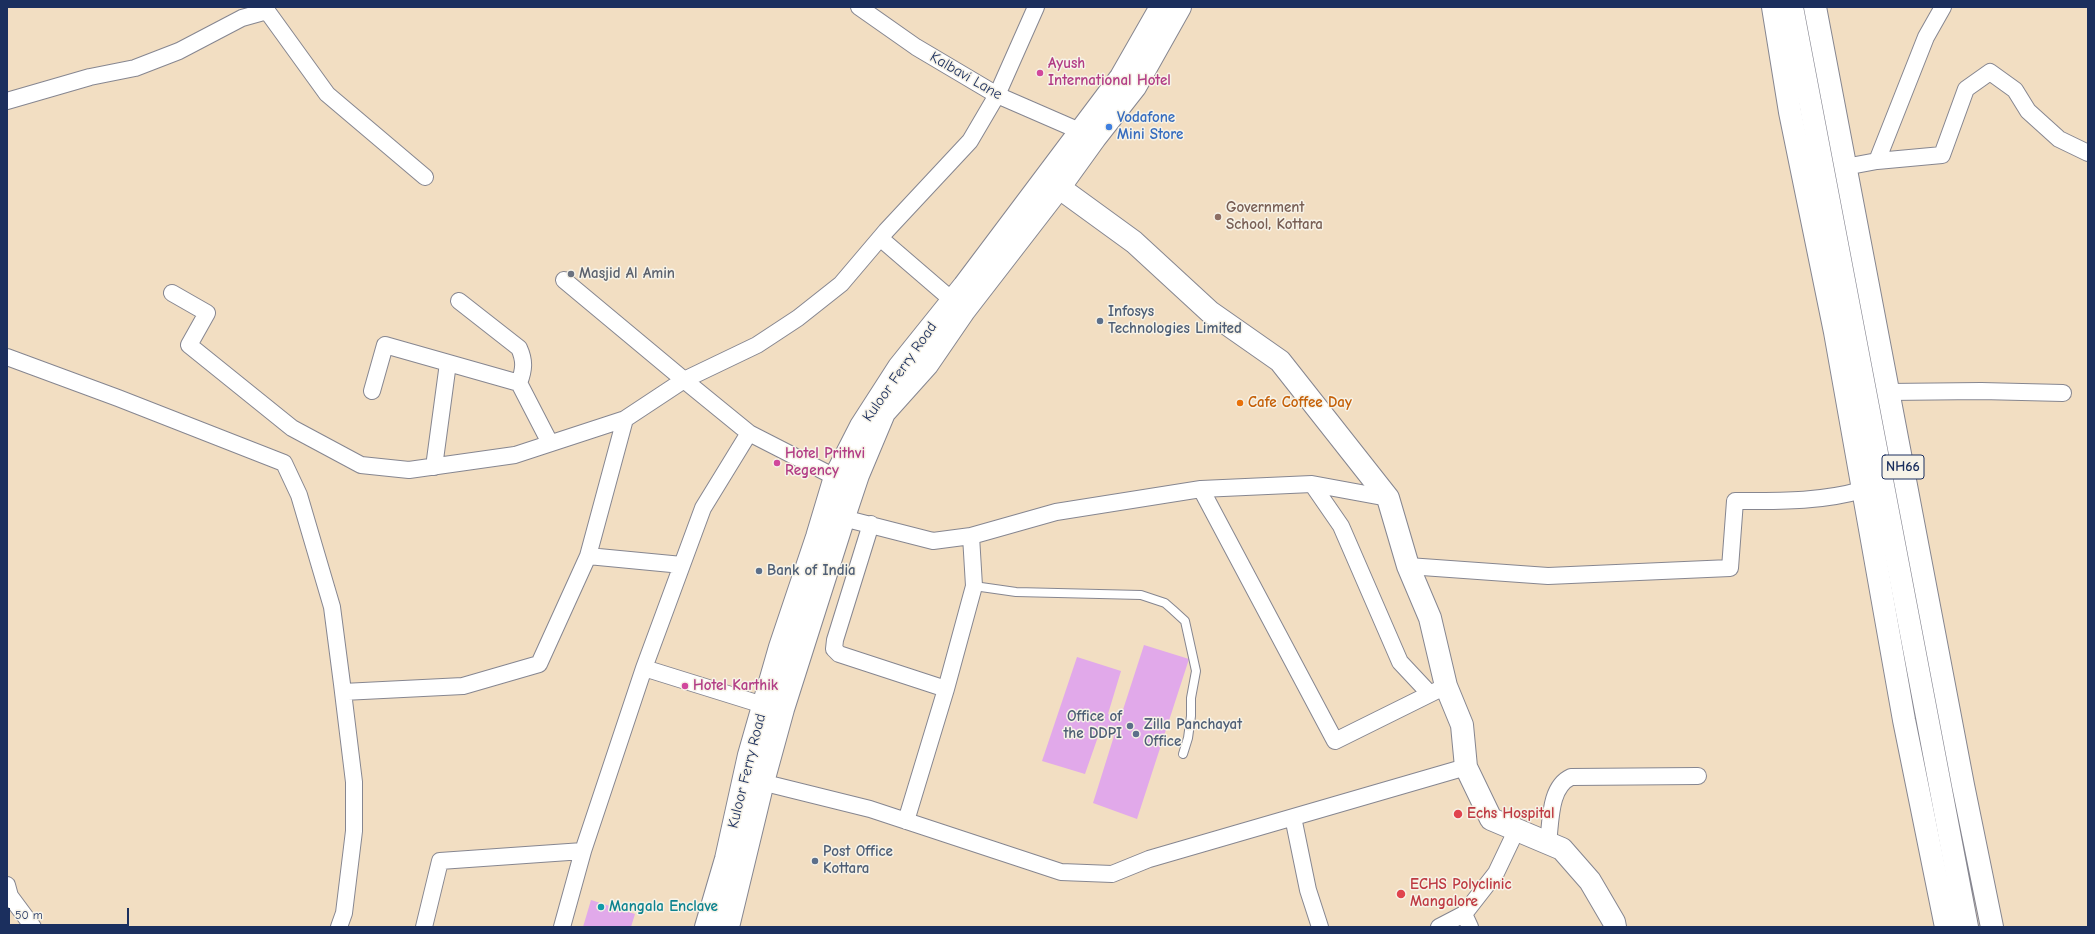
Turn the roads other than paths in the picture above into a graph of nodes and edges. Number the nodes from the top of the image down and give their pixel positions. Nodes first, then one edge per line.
1 (859, 7) edge
2 (1036, 7) edge
3 (1161, 7) edge
4 (1180, 7) edge
5 (1772, 7) edge
6 (1792, 7) edge
7 (1815, 7) edge
8 (1943, 7) edge
9 (267, 9) edge
10 (997, 95) junction
11 (7, 101) edge
12 (1088, 135) junction
13 (2088, 153) edge
14 (1877, 161) junction
15 (1845, 167) junction
16 (425, 177) dead end
17 (1052, 183) junction
18 (880, 238) junction
19 (564, 280) dead end
20 (172, 293) dead end
21 (952, 300) junction
22 (459, 301) dead end
23 (7, 357) edge
24 (448, 363) junction
25 (684, 380) junction
26 (519, 382) junction
27 (372, 391) dead end
28 (1888, 392) junction
29 (2063, 393) dead end
30 (625, 418) junction
31 (749, 433) junction
32 (550, 443) junction
33 (434, 467) junction
34 (835, 477) junction
35 (1312, 484) junction
36 (1201, 489) junction
37 (1862, 490) junction
38 (1388, 498) junction
39 (844, 518) junction
40 (871, 524) junction
41 (971, 536) junction
42 (588, 556) junction
43 (682, 565) junction
44 (1408, 566) junction
45 (974, 586) junction
46 (644, 668) junction
47 (946, 689) junction
48 (1438, 690) junction
49 (343, 692) junction
50 (763, 705) junction
51 (1183, 754) dead end
52 (1466, 768) junction
53 (1698, 776) dead end
54 (753, 780) junction
55 (1293, 817) junction
56 (906, 821) junction
57 (1516, 831) junction
58 (1548, 843) junction
59 (583, 851) junction
60 (7, 885) edge
61 (1467, 921) edge
62 (33, 927) edge
63 (342, 927) edge
64 (424, 927) edge
65 (562, 927) edge
66 (706, 927) edge
67 (728, 927) edge
68 (1320, 927) edge
69 (1439, 927) edge
70 (1615, 927) edge
71 (1946, 927) edge
72 (1968, 927) edge
73 (1992, 927) edge

1 - 10 street, Kalbavi Lane
2 - 10 street
3 - 12 main road, Kuloor Ferry Road
4 - 12 main road, Kuloor Ferry Road
5 - 37 main road
6 - 72 main road, NH66
7 - 15 main road, NH66
8 - 14 street
9 - 11 street
9 - 16 street
10 - 12 street, Kalbavi Lane
10 - 18 street
12 - 17 main road, Kuloor Ferry Road
13 - 14 street
14 - 15 street
15 - 28 main road, NH66
17 - 21 main road, Kuloor Ferry Road
17 - 38 main road
17 - 39 main road, Kuloor Ferry Road
18 - 21 street
18 - 25 street
19 - 25 street
20 - 33 street
21 - 34 main road, Kuloor Ferry Road
22 - 26 street
23 - 49 street
24 - 26 street
24 - 27 street
24 - 33 street
25 - 30 street
25 - 31 street
26 - 32 street
28 - 29 street
28 - 73 main road, NH66
30 - 32 street
30 - 42 street
31 - 34 street
31 - 43 street
32 - 33 street
34 - 50 main road, Kuloor Ferry Road
35 - 36 street
35 - 38 street
35 - 48 street
36 - 41 street
36 - 48 street
37 - 44 street
37 - 71 main road
38 - 44 main road
39 - 40 street
39 - 54 main road, Kuloor Ferry Road
40 - 41 street
40 - 47 street
41 - 45 street
42 - 43 street
42 - 49 street
43 - 46 street
44 - 48 main road
45 - 47 street
45 - 51 lane
46 - 50 street
46 - 59 street
47 - 56 street
48 - 52 main road
49 - 63 street
50 - 54 main road, Kuloor Ferry Road
52 - 55 street
52 - 57 main road
53 - 58 street
54 - 56 street
54 - 66 main road, Kuloor Ferry Road
54 - 67 main road, Kuloor Ferry Road
55 - 56 street
55 - 68 street
57 - 58 main road
57 - 61 street
58 - 70 main road
59 - 64 street
59 - 65 street
60 - 62 street
61 - 69 street

